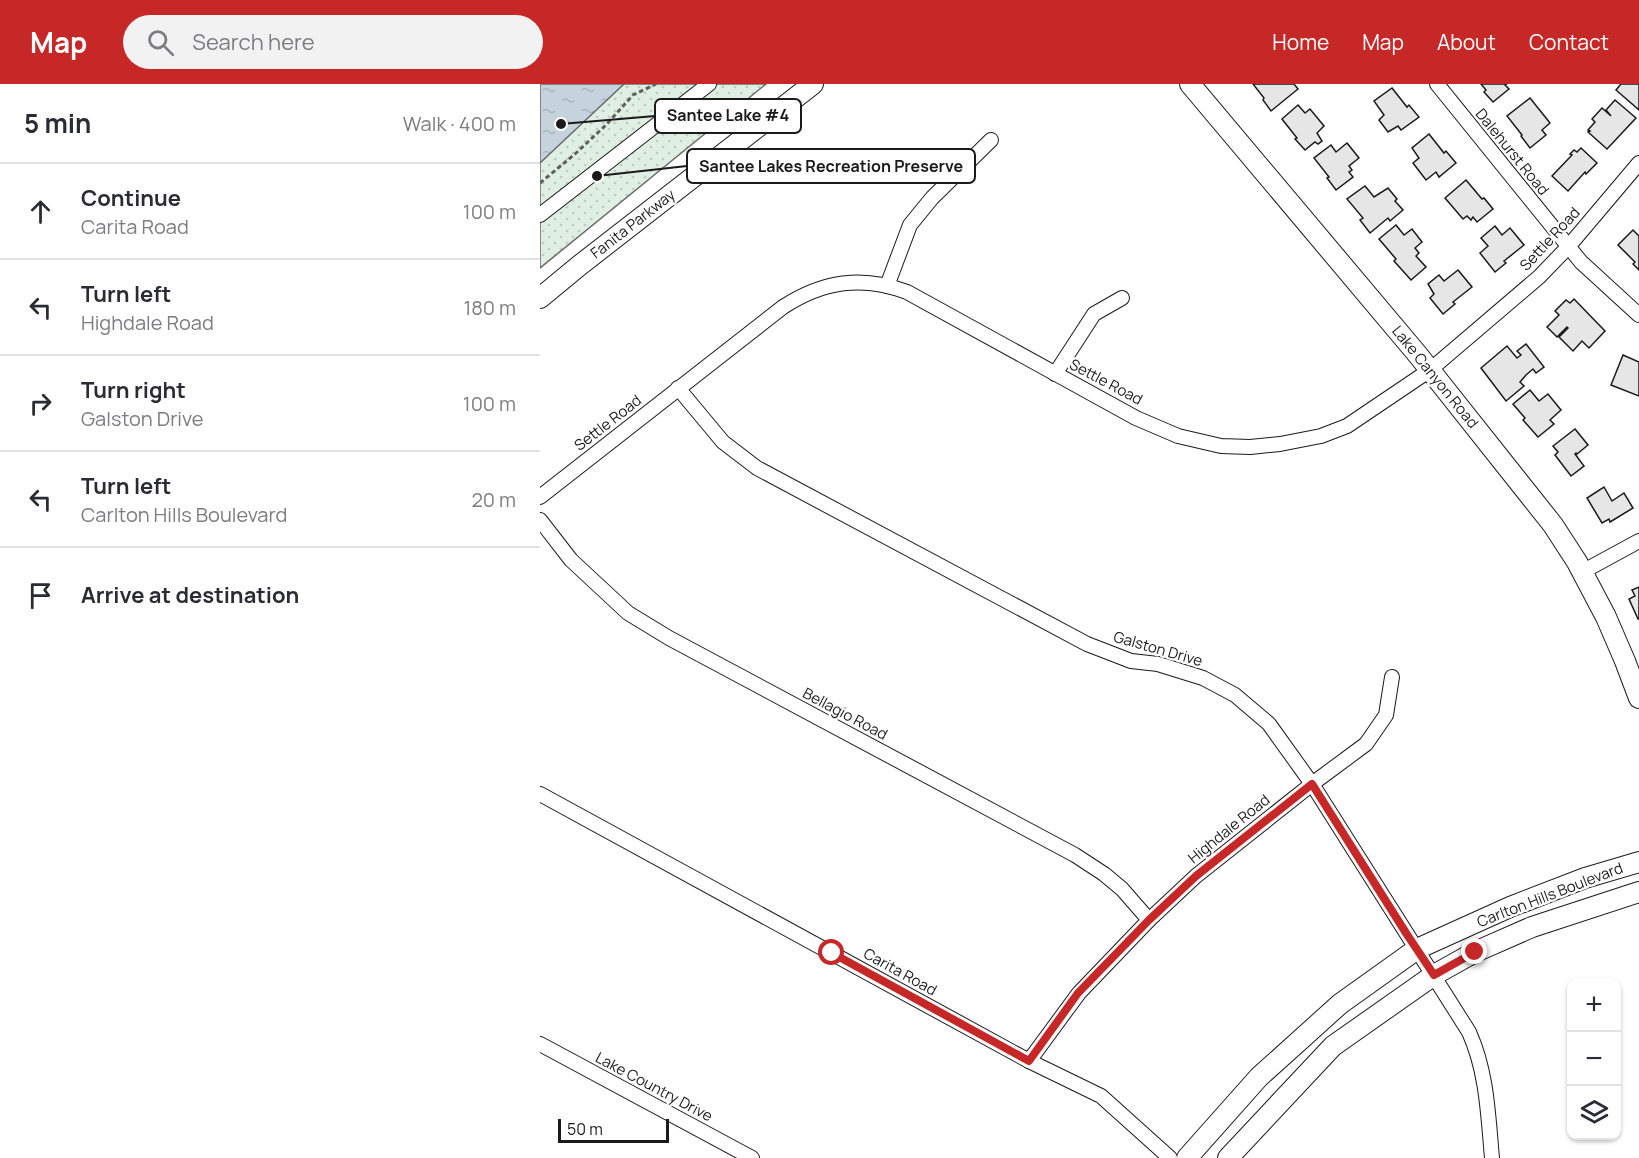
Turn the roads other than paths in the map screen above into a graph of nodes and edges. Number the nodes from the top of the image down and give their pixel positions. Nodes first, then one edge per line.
1 (709, 84) edge
2 (813, 84) edge
3 (1190, 84) edge
4 (1437, 84) edge
5 (991, 140) dead end
6 (1639, 163) edge
7 (540, 216) edge
8 (1568, 247) junction
9 (887, 286) junction
10 (540, 298) edge
11 (1122, 298) dead end
12 (1639, 315) edge
13 (1430, 370) junction
14 (1055, 374) junction
15 (678, 388) junction
16 (540, 497) edge
17 (540, 519) edge
18 (1639, 541) edge
19 (1582, 572) junction
20 (1392, 677) dead end
21 (1639, 698) edge
22 (1312, 784) junction
23 (540, 794) edge
24 (1639, 862) edge
25 (1639, 891) edge
26 (1149, 920) junction
27 (1417, 949) junction
28 (1434, 975) junction
29 (540, 1044) edge
30 (1029, 1061) junction
31 (752, 1158) edge
32 (1170, 1158) edge
33 (1187, 1158) edge
34 (1228, 1158) edge
35 (1492, 1158) edge

1 - 7 street
2 - 10 street, Fanita Parkway
3 - 13 street, Lake Canyon Road
4 - 8 street, Dalehurst Road
5 - 9 street
6 - 8 street, Settle Road
8 - 12 street, Dalehurst Road
8 - 13 street, Settle Road
9 - 14 street, Settle Road
9 - 15 street, Settle Road
11 - 14 street
13 - 14 street, Settle Road
13 - 19 street, Lake Canyon Road
15 - 16 street, Settle Road
15 - 22 street, Galston Drive
17 - 26 street, Bellagio Road
18 - 19 street
19 - 21 street, Lake Canyon Road
20 - 22 street, Highdale Road
22 - 26 street, Highdale Road
22 - 27 street, Galston Drive
23 - 30 street, Carita Road
24 - 27 street, Carlton Hills Boulevard
25 - 28 street, Carlton Hills Boulevard
26 - 30 street, Highdale Road
27 - 28 street, Galston Drive
27 - 33 street, Carlton Hills Boulevard
28 - 34 street, Carlton Hills Boulevard
28 - 35 street, Galston Drive
29 - 31 street, Lake Country Drive
30 - 32 street, Carita Road

